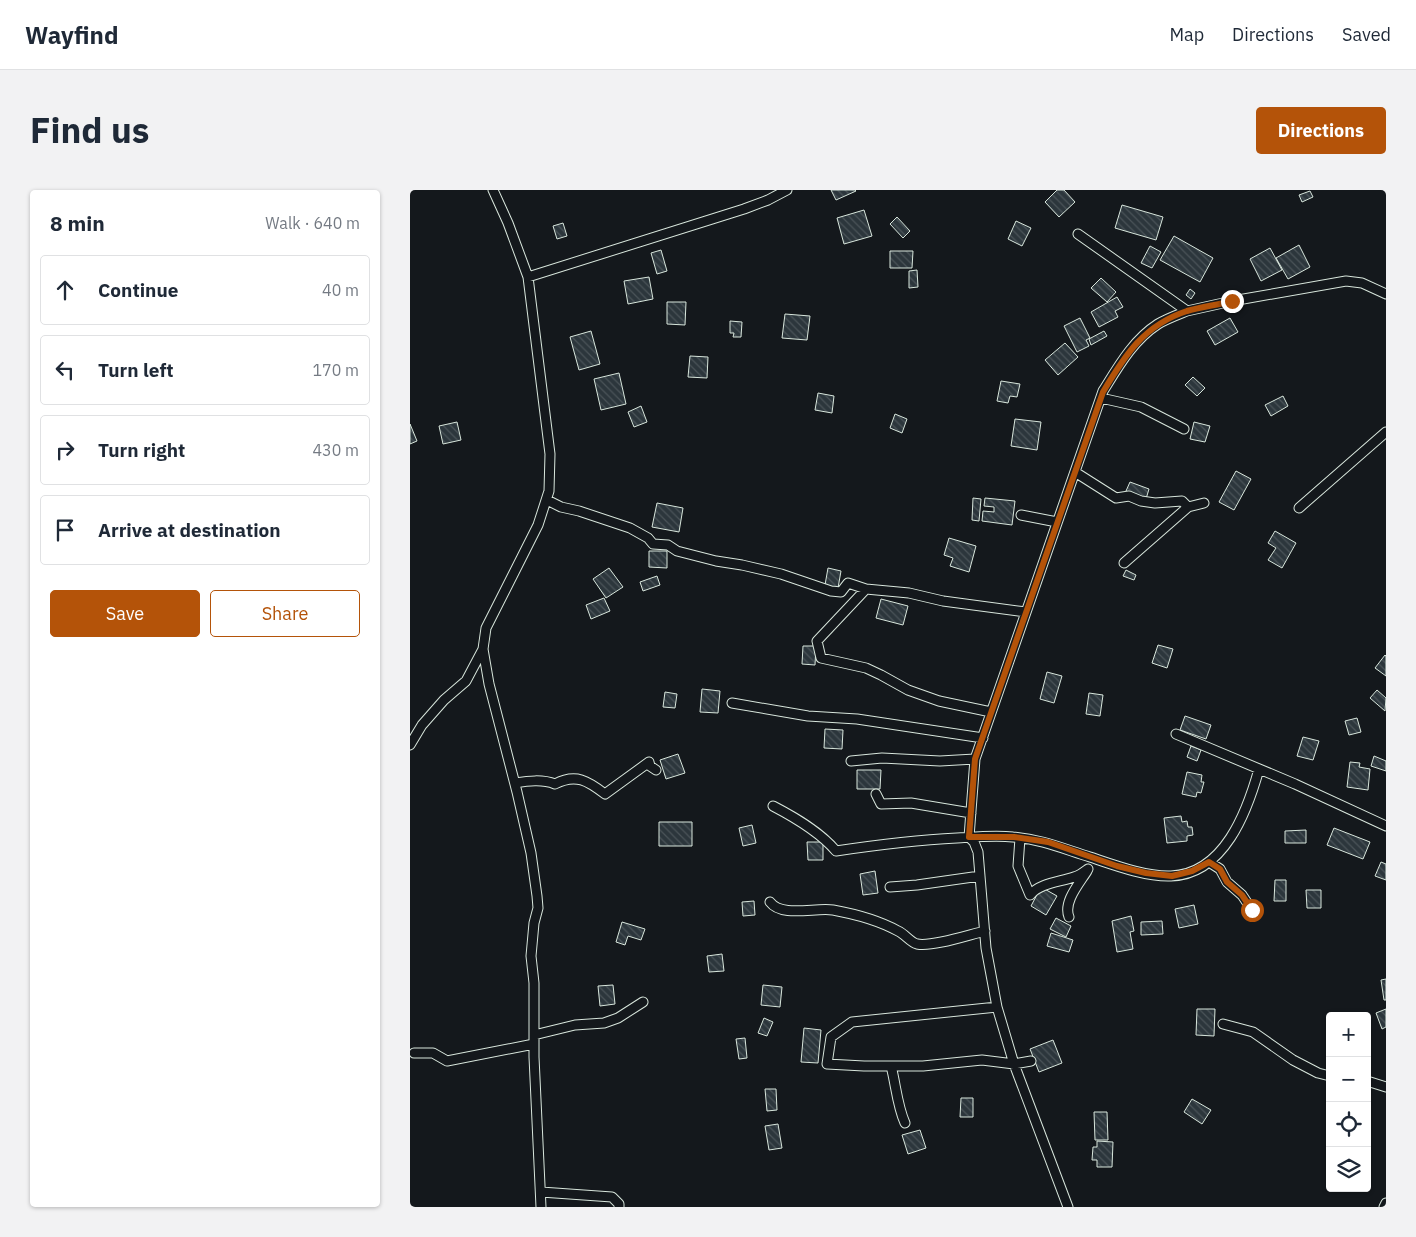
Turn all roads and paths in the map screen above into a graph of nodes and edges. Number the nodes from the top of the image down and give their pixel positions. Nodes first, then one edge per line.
1 (493, 190) edge
2 (786, 190) edge
3 (1078, 234) dead end
4 (528, 278) junction
5 (1386, 294) edge
6 (1187, 311) junction
7 (1101, 398) junction
8 (1184, 429) dead end
9 (1386, 432) edge
10 (1075, 472) junction
11 (546, 500) junction
12 (1204, 503) dead end
13 (1188, 507) junction
14 (1299, 508) dead end
15 (1021, 514) dead end
16 (1058, 522) junction
17 (1124, 563) dead end
18 (866, 589) junction
19 (1026, 612) junction
20 (483, 649) junction
21 (732, 703) dead end
22 (991, 712) junction
23 (1176, 734) dead end
24 (982, 738) junction
25 (410, 745) edge
26 (975, 759) junction
27 (851, 761) dead end
28 (1259, 769) junction
29 (656, 770) dead end
30 (515, 783) junction
31 (876, 794) dead end
32 (773, 806) dead end
33 (971, 813) junction
34 (1386, 826) edge
35 (969, 837) junction
36 (1020, 838) junction
37 (1088, 857) junction
38 (1209, 862) junction
39 (1088, 869) junction
40 (980, 876) junction
41 (890, 888) dead end
42 (770, 902) dead end
43 (1252, 910) dead end
44 (1069, 917) dead end
45 (985, 932) junction
46 (643, 1002) dead end
47 (997, 1007) junction
48 (1223, 1024) dead end
49 (534, 1040) junction
50 (414, 1053) dead end
51 (1031, 1061) dead end
52 (1014, 1064) junction
53 (891, 1066) junction
54 (1326, 1075) edge
55 (1371, 1082) edge
56 (1386, 1086) edge
57 (905, 1123) dead end
58 (540, 1192) junction
59 (1386, 1204) edge
60 (541, 1207) edge
61 (619, 1207) edge
62 (1068, 1207) edge
63 (1384, 1207) edge

1 - 4 street
2 - 4 street
3 - 6 street
4 - 11 street
5 - 6 street
6 - 7 street
7 - 8 street
7 - 10 street
9 - 14 street
10 - 13 street
10 - 16 street
11 - 18 street
11 - 20 street
12 - 13 street
13 - 17 street
15 - 16 street
16 - 19 street
18 - 19 street
18 - 22 street
19 - 22 street
20 - 25 street
20 - 30 street
21 - 24 street
22 - 24 street
23 - 28 street
24 - 26 street
26 - 27 street
26 - 33 street
28 - 34 street
28 - 38 street
29 - 30 street
30 - 49 street
31 - 33 street
32 - 35 street
33 - 35 street
35 - 36 street
35 - 40 street
36 - 37 street
36 - 39 street
37 - 38 street
37 - 39 street
38 - 43 street
39 - 44 street
40 - 41 street
40 - 45 street
42 - 45 street
45 - 47 street
46 - 49 street
47 - 52 street
47 - 53 street
48 - 54 street
49 - 50 street
49 - 58 street
51 - 52 street
52 - 53 street
52 - 62 street
53 - 57 street
55 - 56 street
58 - 60 street
58 - 61 street
59 - 63 street

